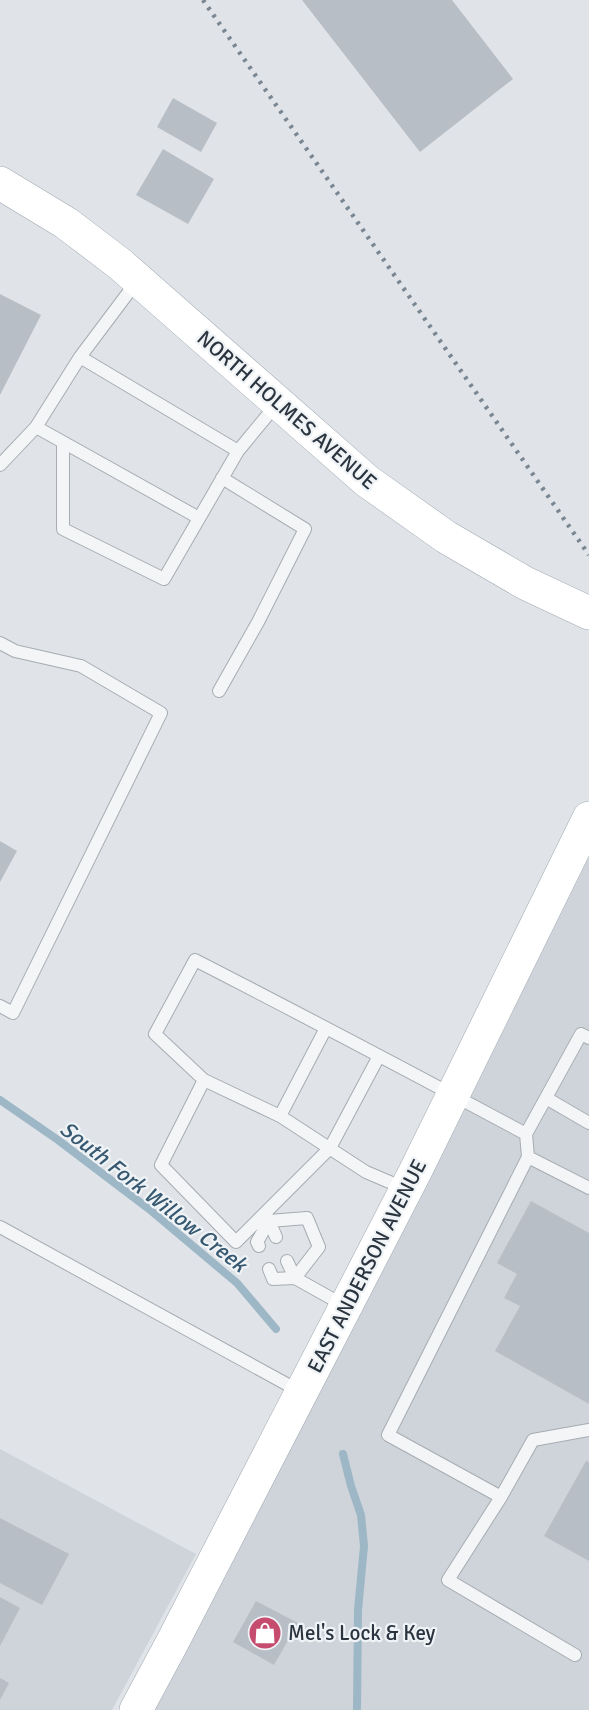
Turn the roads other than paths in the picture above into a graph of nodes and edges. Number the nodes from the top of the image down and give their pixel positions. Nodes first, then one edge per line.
1 (0, 183) edge
2 (138, 280) junction
3 (80, 357) junction
4 (277, 404) junction
5 (36, 426) junction
6 (63, 443) junction
7 (238, 451) junction
8 (0, 465) edge
9 (222, 478) junction
10 (199, 518) junction
11 (589, 613) edge
12 (0, 643) edge
13 (219, 691) dead end
14 (589, 818) edge
15 (0, 1006) edge
16 (326, 1028) junction
17 (589, 1038) edge
18 (379, 1056) junction
19 (204, 1080) junction
20 (453, 1095) junction
21 (546, 1098) junction
22 (280, 1116) junction
23 (589, 1123) edge
24 (526, 1134) junction
25 (330, 1148) junction
26 (528, 1157) junction
27 (589, 1188) edge
28 (406, 1190) junction
29 (268, 1216) junction
30 (0, 1227) edge
31 (276, 1237) dead end
32 (259, 1246) dead end
33 (287, 1261) dead end
34 (269, 1269) dead end
35 (295, 1278) junction
36 (346, 1306) junction
37 (302, 1392) junction
38 (589, 1430) edge
39 (501, 1497) junction
40 (575, 1656) dead end
41 (136, 1710) edge

1 - 2 main road, NORTH HOLMES AVENUE
2 - 3 lane
2 - 4 main road, NORTH HOLMES AVENUE
3 - 5 lane
3 - 7 lane
4 - 7 lane
4 - 11 main road, NORTH HOLMES AVENUE
5 - 6 lane
5 - 8 lane
6 - 10 lane
6 - 10 lane
7 - 9 lane
9 - 10 lane
9 - 13 lane
12 - 15 lane
14 - 20 main road, EAST ANDERSON AVENUE
16 - 18 lane
16 - 19 lane
16 - 22 lane
17 - 21 lane
18 - 20 lane
18 - 25 lane
19 - 22 lane
19 - 29 lane
20 - 24 lane
20 - 28 main road, EAST ANDERSON AVENUE
21 - 23 lane
21 - 24 lane
22 - 25 lane
24 - 26 lane
25 - 28 lane
25 - 29 lane
26 - 27 lane
26 - 39 lane
28 - 36 main road, EAST ANDERSON AVENUE
29 - 31 lane
29 - 32 lane
29 - 35 lane
30 - 37 lane
33 - 35 lane
34 - 35 lane
35 - 36 lane
36 - 37 main road, EAST ANDERSON AVENUE
37 - 41 main road, EAST ANDERSON AVENUE
38 - 39 lane
39 - 40 lane

